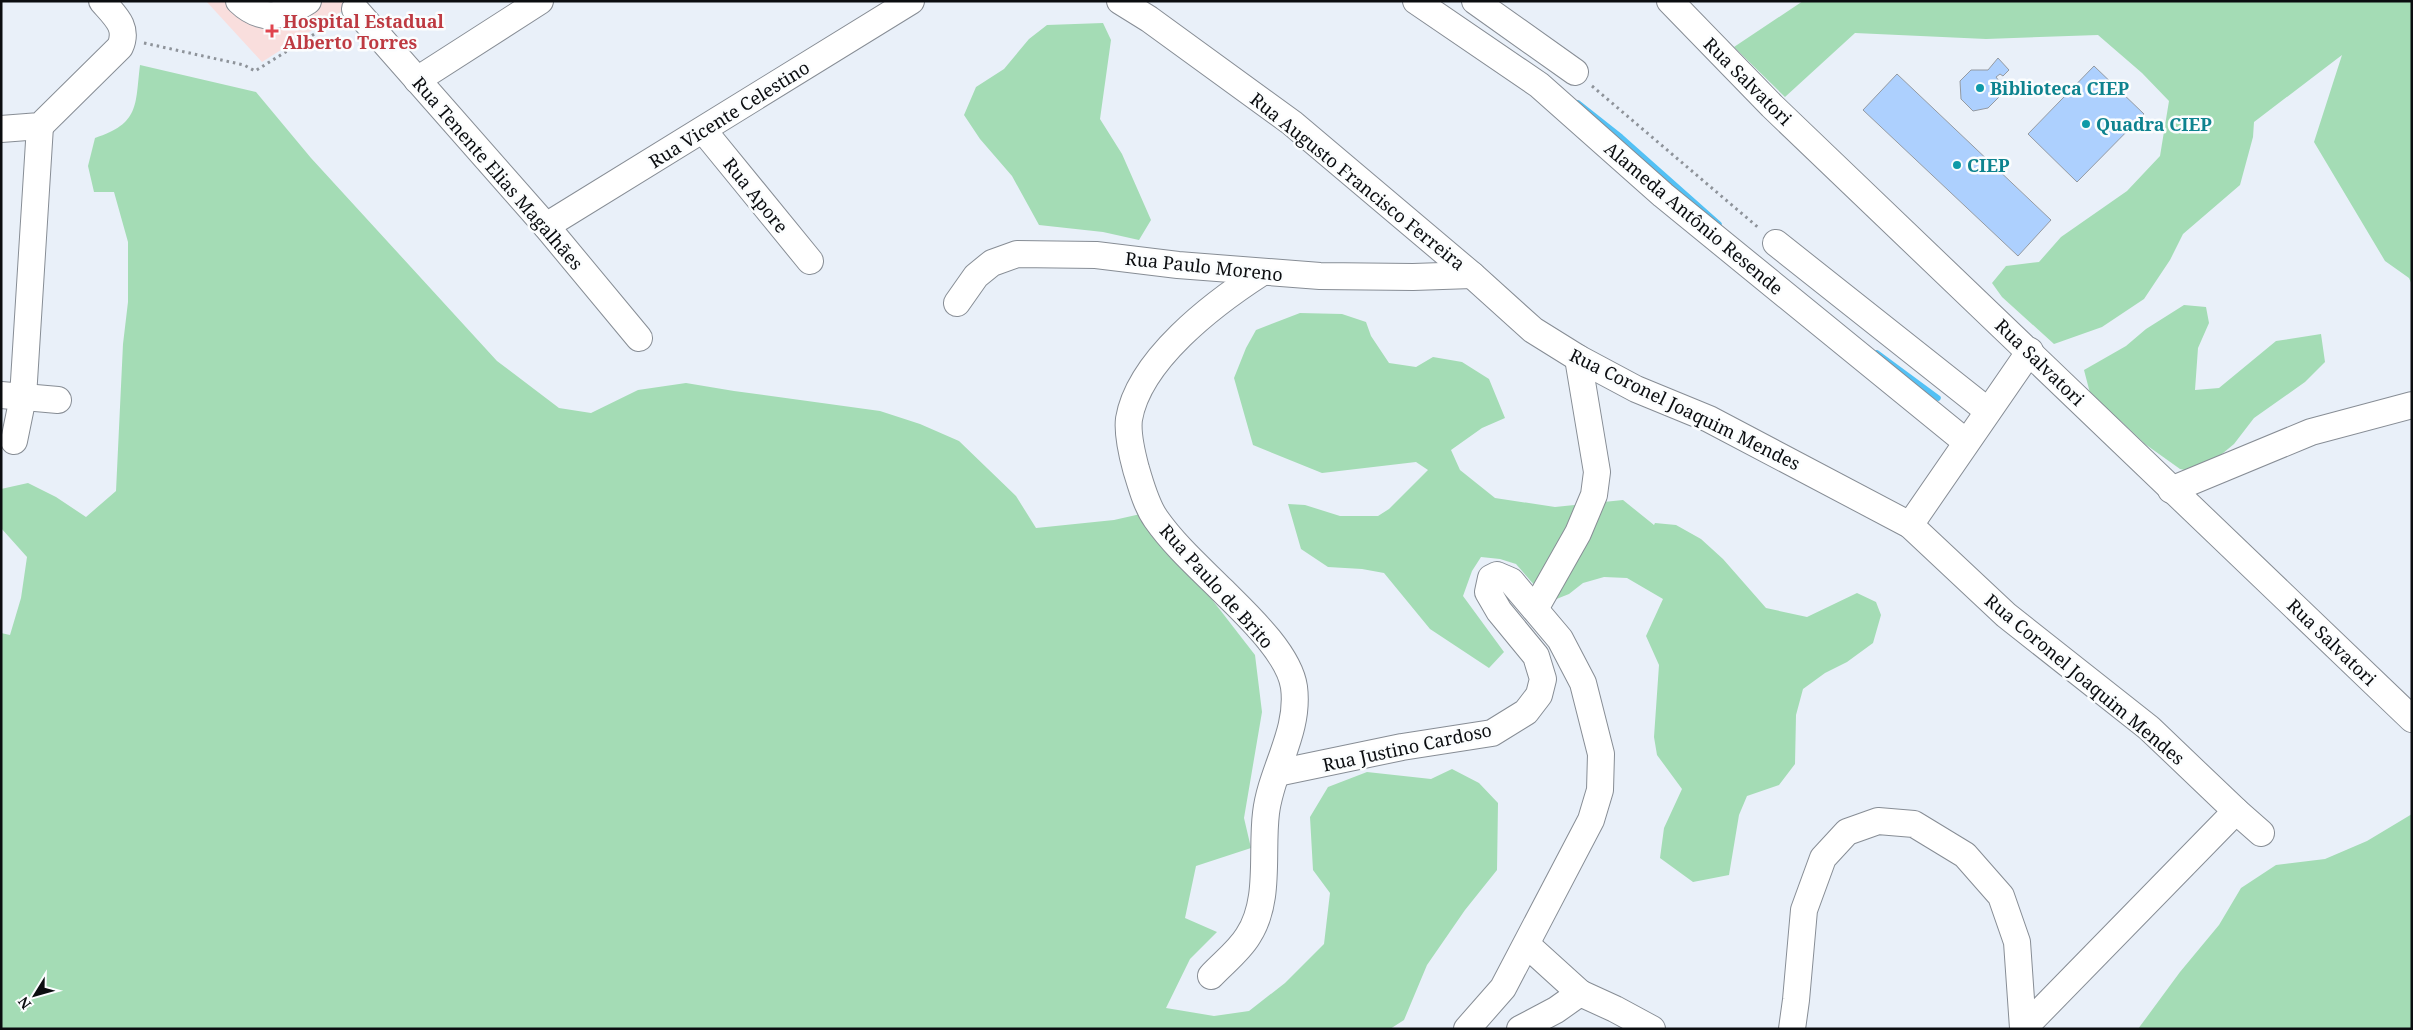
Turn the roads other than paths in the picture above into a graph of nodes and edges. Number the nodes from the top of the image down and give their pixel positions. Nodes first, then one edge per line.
1 (102, 1) edge
2 (239, 1) edge
3 (308, 1) edge
4 (540, 1) edge
5 (911, 1) edge
6 (1120, 1) edge
7 (1416, 1) edge
8 (1475, 1) edge
9 (1670, 1) edge
10 (355, 9) road end
11 (1154, 10) edge
12 (1575, 72) road end
13 (417, 80) junction
14 (40, 126) junction
15 (1, 129) edge
16 (703, 130) junction
17 (546, 226) junction
18 (1776, 243) road end
19 (810, 261) dead end
20 (1261, 273) junction
21 (1472, 275) junction
22 (957, 303) dead end
23 (639, 338) dead end
24 (2030, 351) junction
25 (1578, 358) junction
26 (12, 396) edge
27 (58, 400) dead end
28 (2412, 405) edge
29 (1988, 411) junction
30 (14, 441) dead end
31 (1966, 442) junction
32 (2171, 490) junction
33 (1910, 525) junction
34 (1535, 609) junction
35 (2412, 720) edge
36 (1277, 773) junction
37 (2236, 811) junction
38 (2262, 832) dead end
39 (1527, 945) junction
40 (1211, 976) dead end
41 (1580, 993) junction
42 (1468, 1029) edge
43 (1520, 1029) edge
44 (1652, 1029) edge
45 (1792, 1029) edge
46 (2023, 1029) edge

1 - 14 street
2 - 3 street
4 - 13 street
5 - 16 street, Rua Vicente Celestino
6 - 11 street, Rua Augusto Francisco Ferreira
7 - 31 street, Alameda Antônio Resende
8 - 12 street
9 - 24 street, Rua Salvatori
10 - 13 street, Rua Tenente Elias Magalhães
11 - 21 street, Rua Augusto Francisco Ferreira
13 - 17 street, Rua Tenente Elias Magalhães
14 - 15 street
14 - 26 street
16 - 17 street, Rua Vicente Celestino
16 - 19 street, Rua Apore
17 - 23 street, Rua Tenente Elias Magalhães
18 - 29 street, Alameda Antônio Resende
20 - 21 street, Rua Paulo Moreno
20 - 22 street, Rua Paulo Moreno
20 - 36 street, Rua Paulo de Brito
21 - 25 street, Rua Coronel Joaquim Mendes
24 - 29 street
24 - 32 street, Rua Salvatori
25 - 33 street, Rua Coronel Joaquim Mendes
25 - 34 street
26 - 27 street
26 - 30 street
28 - 32 street
29 - 31 street
31 - 33 street
32 - 35 street, Rua Salvatori
33 - 37 street, Rua Coronel Joaquim Mendes
34 - 36 street, Rua Justino Cardoso
34 - 39 street
36 - 40 street, Rua Paulo de Brito
37 - 38 street, Rua Coronel Joaquim Mendes
37 - 46 street
39 - 41 street
39 - 42 street
41 - 43 street
41 - 44 street
45 - 46 street

